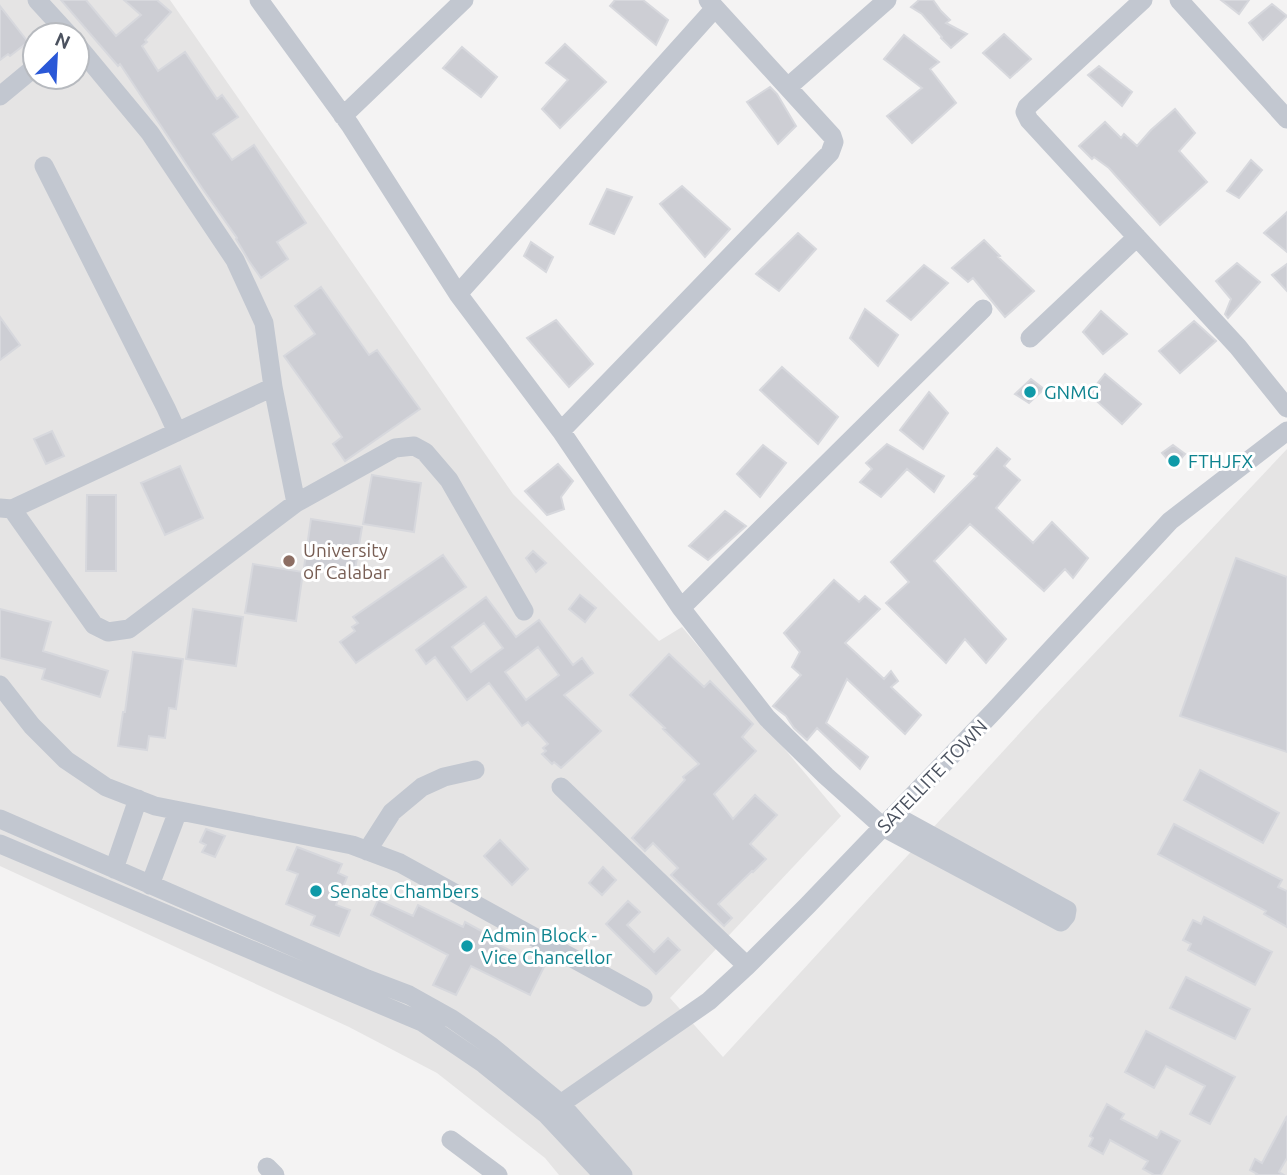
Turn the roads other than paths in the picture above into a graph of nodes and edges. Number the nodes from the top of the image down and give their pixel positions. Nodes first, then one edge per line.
1 (37, 0) edge
2 (260, 0) edge
3 (464, 0) edge
4 (887, 0) edge
5 (1143, 0) edge
6 (1179, 0) edge
7 (712, 4) edge
8 (56, 21) edge
9 (91, 62) edge
10 (21, 79) edge
11 (788, 87) junction
12 (0, 96) edge
13 (343, 116) junction
14 (1287, 119) edge
15 (44, 166) dead end
16 (1137, 237) junction
17 (458, 294) junction
18 (983, 309) dead end
19 (1030, 338) dead end
20 (273, 387) junction
21 (1287, 408) edge
22 (1287, 430) edge
23 (561, 431) junction
24 (177, 432) junction
25 (296, 503) junction
26 (6, 509) edge
27 (681, 608) junction
28 (524, 611) dead end
29 (0, 685) edge
30 (475, 770) dead end
31 (561, 787) dead end
32 (138, 799) junction
33 (178, 811) junction
34 (0, 818) edge
35 (889, 821) junction
36 (0, 844) edge
37 (367, 851) junction
38 (114, 869) junction
39 (142, 881) junction
40 (126, 896) junction
41 (747, 966) junction
42 (643, 997) dead end
43 (553, 1108) junction
44 (450, 1140) dead end
45 (498, 1175) edge
46 (603, 1175) edge
47 (623, 1175) edge

1 - 8 street
2 - 13 street
3 - 13 street
4 - 11 street
5 - 16 street
6 - 14 street
7 - 11 street
7 - 17 street
9 - 20 street
10 - 12 street
11 - 23 street
13 - 17 street
15 - 24 street
16 - 19 street
16 - 21 street
17 - 23 street
18 - 27 street
20 - 24 street
20 - 25 street
22 - 35 street, SATELLITE TOWN
23 - 27 street
24 - 26 street
25 - 26 street
25 - 28 street
27 - 35 street
29 - 32 street
30 - 37 street
31 - 41 street
32 - 33 street
32 - 38 street
33 - 37 street
33 - 39 street
34 - 38 street
35 - 35 street
35 - 41 street, SATELLITE TOWN
36 - 40 street
37 - 42 street
38 - 39 street
39 - 40 street
39 - 43 street
40 - 43 street
41 - 43 street, SATELLITE TOWN
43 - 46 street
43 - 47 street
44 - 45 street

